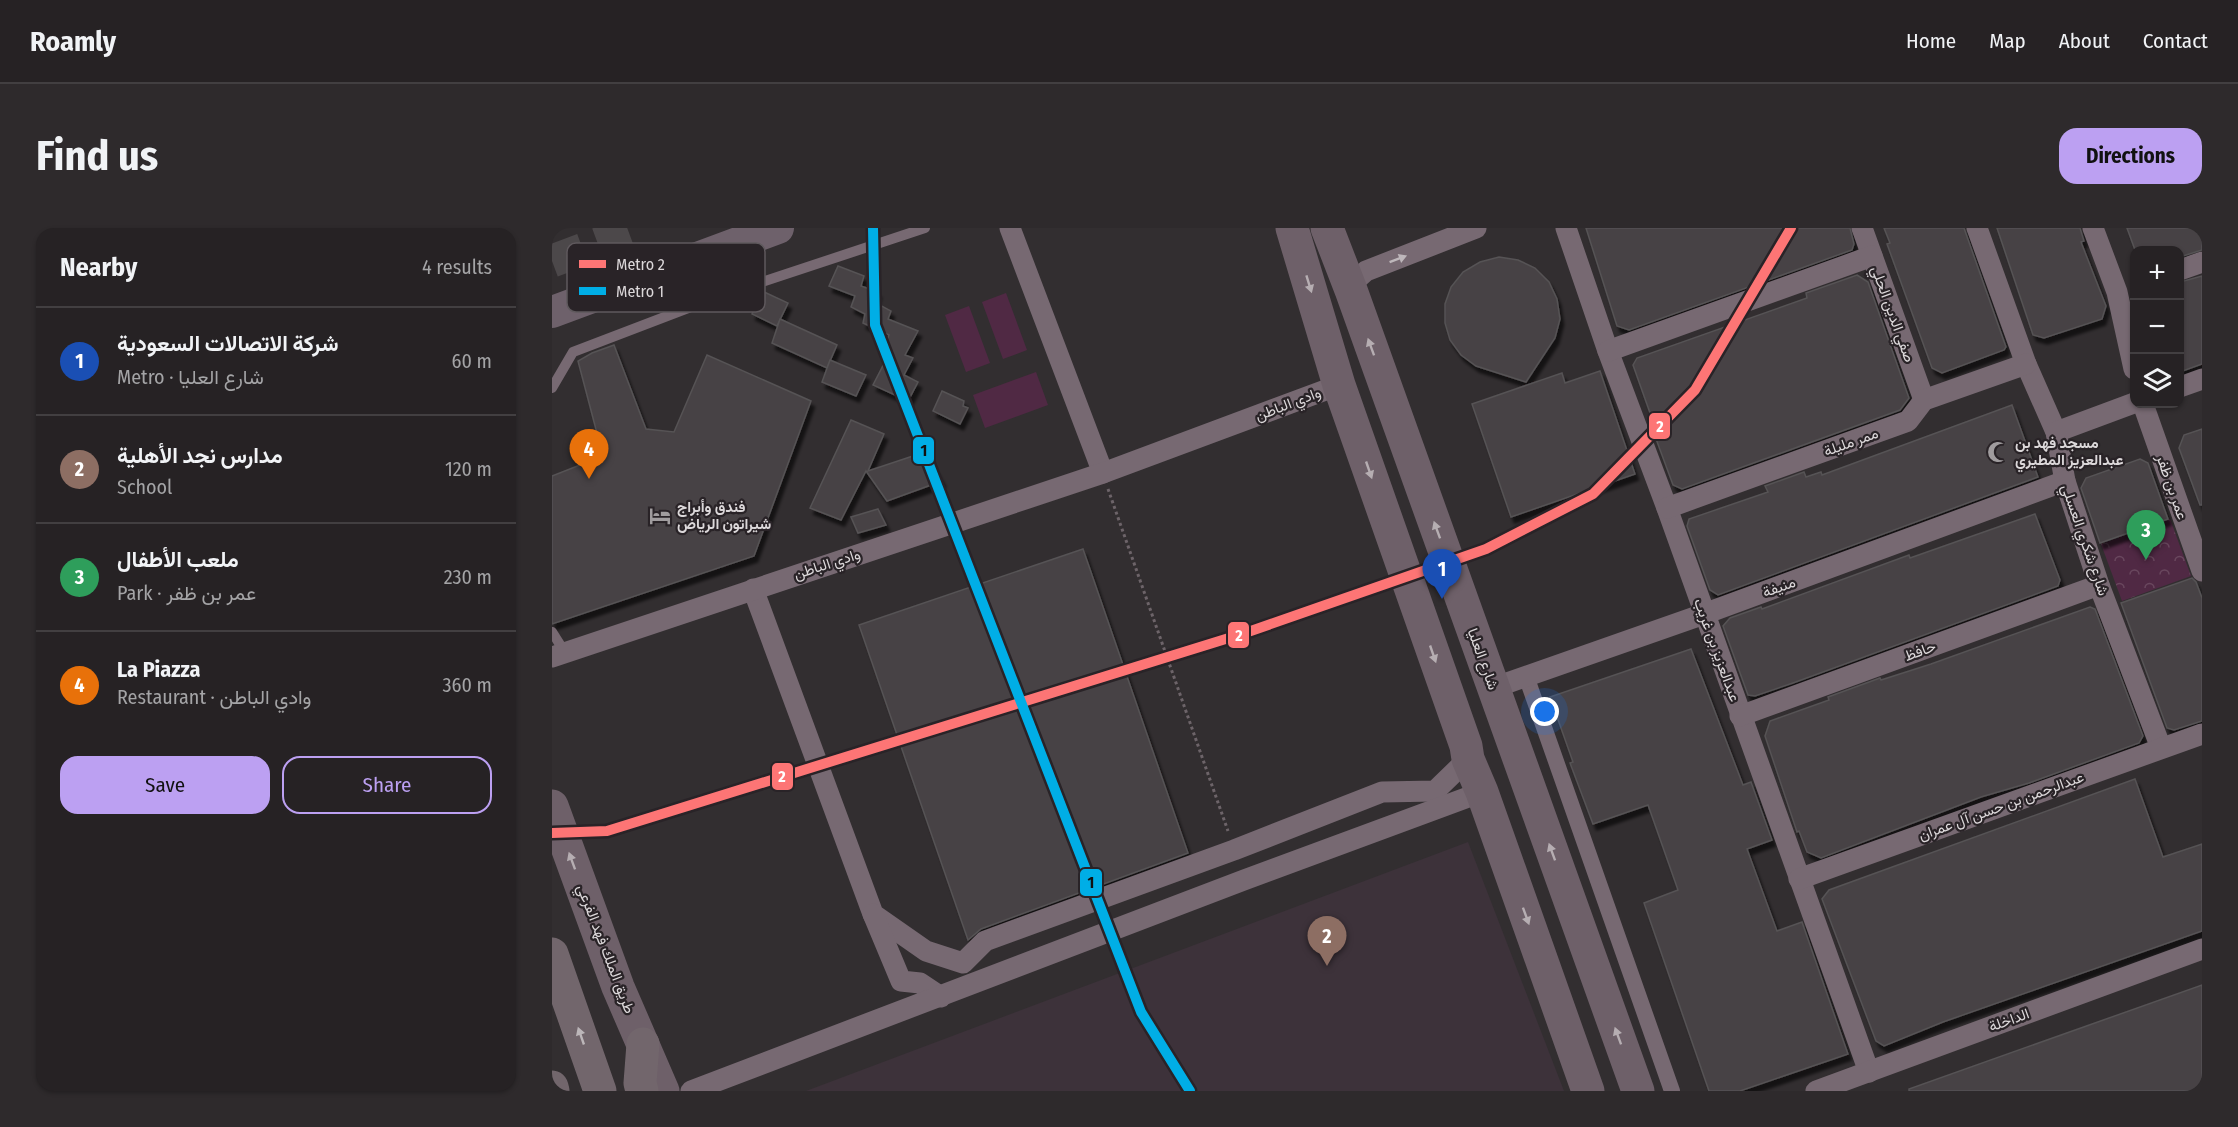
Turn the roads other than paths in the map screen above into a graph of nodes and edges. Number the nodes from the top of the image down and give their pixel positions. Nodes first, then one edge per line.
1 (778, 228) edge
2 (925, 228) edge
3 (1010, 228) edge
4 (1292, 228) edge
5 (1327, 228) edge
6 (1476, 228) edge
7 (1566, 228) edge
8 (1863, 228) edge
9 (1977, 228) edge
10 (2093, 228) edge
11 (738, 243) edge
12 (1872, 256) junction
13 (2202, 262) edge
14 (2184, 269) edge
15 (765, 281) edge
16 (2126, 289) edge
17 (1351, 290) junction
18 (567, 306) edge
19 (552, 312) edge
20 (678, 312) edge
21 (1608, 351) junction
22 (2132, 354) edge
23 (2026, 364) junction
24 (2202, 379) edge
25 (1339, 385) junction
26 (2184, 386) edge
27 (552, 388) edge
28 (1924, 400) junction
29 (2130, 405) edge
30 (2144, 408) edge
31 (2056, 432) junction
32 (1103, 474) junction
33 (2065, 482) junction
34 (1667, 508) junction
35 (2202, 571) edge
36 (2100, 585) junction
37 (753, 589) junction
38 (1704, 614) junction
39 (552, 632) edge
40 (558, 654) edge
41 (1526, 676) junction
42 (1493, 688) junction
43 (1740, 716) junction
44 (2202, 734) edge
45 (2161, 748) junction
46 (1468, 759) junction
47 (1482, 792) junction
48 (552, 806) edge
49 (1536, 807) junction
50 (1799, 879) junction
51 (873, 914) junction
52 (2202, 950) edge
53 (552, 954) edge
54 (941, 997) junction
55 (643, 1044) junction
56 (1869, 1072) junction
57 (600, 1091) edge
58 (642, 1091) edge
59 (663, 1091) edge
60 (691, 1091) edge
61 (1588, 1091) edge
62 (1638, 1091) edge
63 (1672, 1091) edge
64 (1816, 1091) edge

1 - 11 main road
2 - 15 lane
3 - 32 street
4 -> 25 main road
5 - 17 main road, شارع العليا
17 -> 6 street
7 - 21 street, عبدالعزيز بن غريب
8 - 12 street, صفي الدين الحلي
9 - 23 street, شارع شكري العسلي
10 - 16 street
12 - 21 street
12 - 28 street, صفي الدين الحلي
13 - 14 street
16 - 22 street
42 -> 17 main road, شارع العليا
18 - 19 main road
20 - 27 lane
21 - 34 street, عبدالعزيز بن غريب
23 - 28 street, ممر مليلة
23 - 31 street, شارع شكري العسلي
24 - 26 street
25 - 32 street, وادي الباطن
25 -> 46 main road
28 - 34 street, ممر مليلة
29 - 31 street
30 - 35 street, عمر بن ظفر
31 - 33 street, شارع شكري العسلي
32 - 37 street, وادي الباطن
33 - 36 street, شارع شكري العسلي
33 - 38 street, منيفة
34 - 38 street, عبدالعزيز بن غريب
36 - 43 street, حافظ
36 - 45 street, شارع شكري العسلي
37 - 40 street, وادي الباطن
37 - 51 street
38 - 41 street, منيفة
38 - 43 street, عبدالعزيز بن غريب
39 - 40 lane
41 - 42 street, منيفة
41 - 63 street
42 - 49 main road, شارع العليا
43 - 50 street, عبدالعزيز بن غريب
44 - 45 street, عبدالرحمن بن حسن آل عمران
45 - 50 street, عبدالرحمن بن حسن آل عمران
46 - 47 main road
46 - 51 street
47 - 49 main road
47 - 54 street
47 -> 61 main road
55 -> 48 main road, طريق الملك فهد الفرعي
62 -> 49 main road, شارع العليا
50 - 56 street, عبدالعزيز بن غريب
51 - 54 street
52 - 56 street, الداخلة
57 -> 53 highway
54 - 60 street
55 - 58 highway
55 - 59 main road, طريق الملك فهد الفرعي
56 - 64 street, الداخلة

